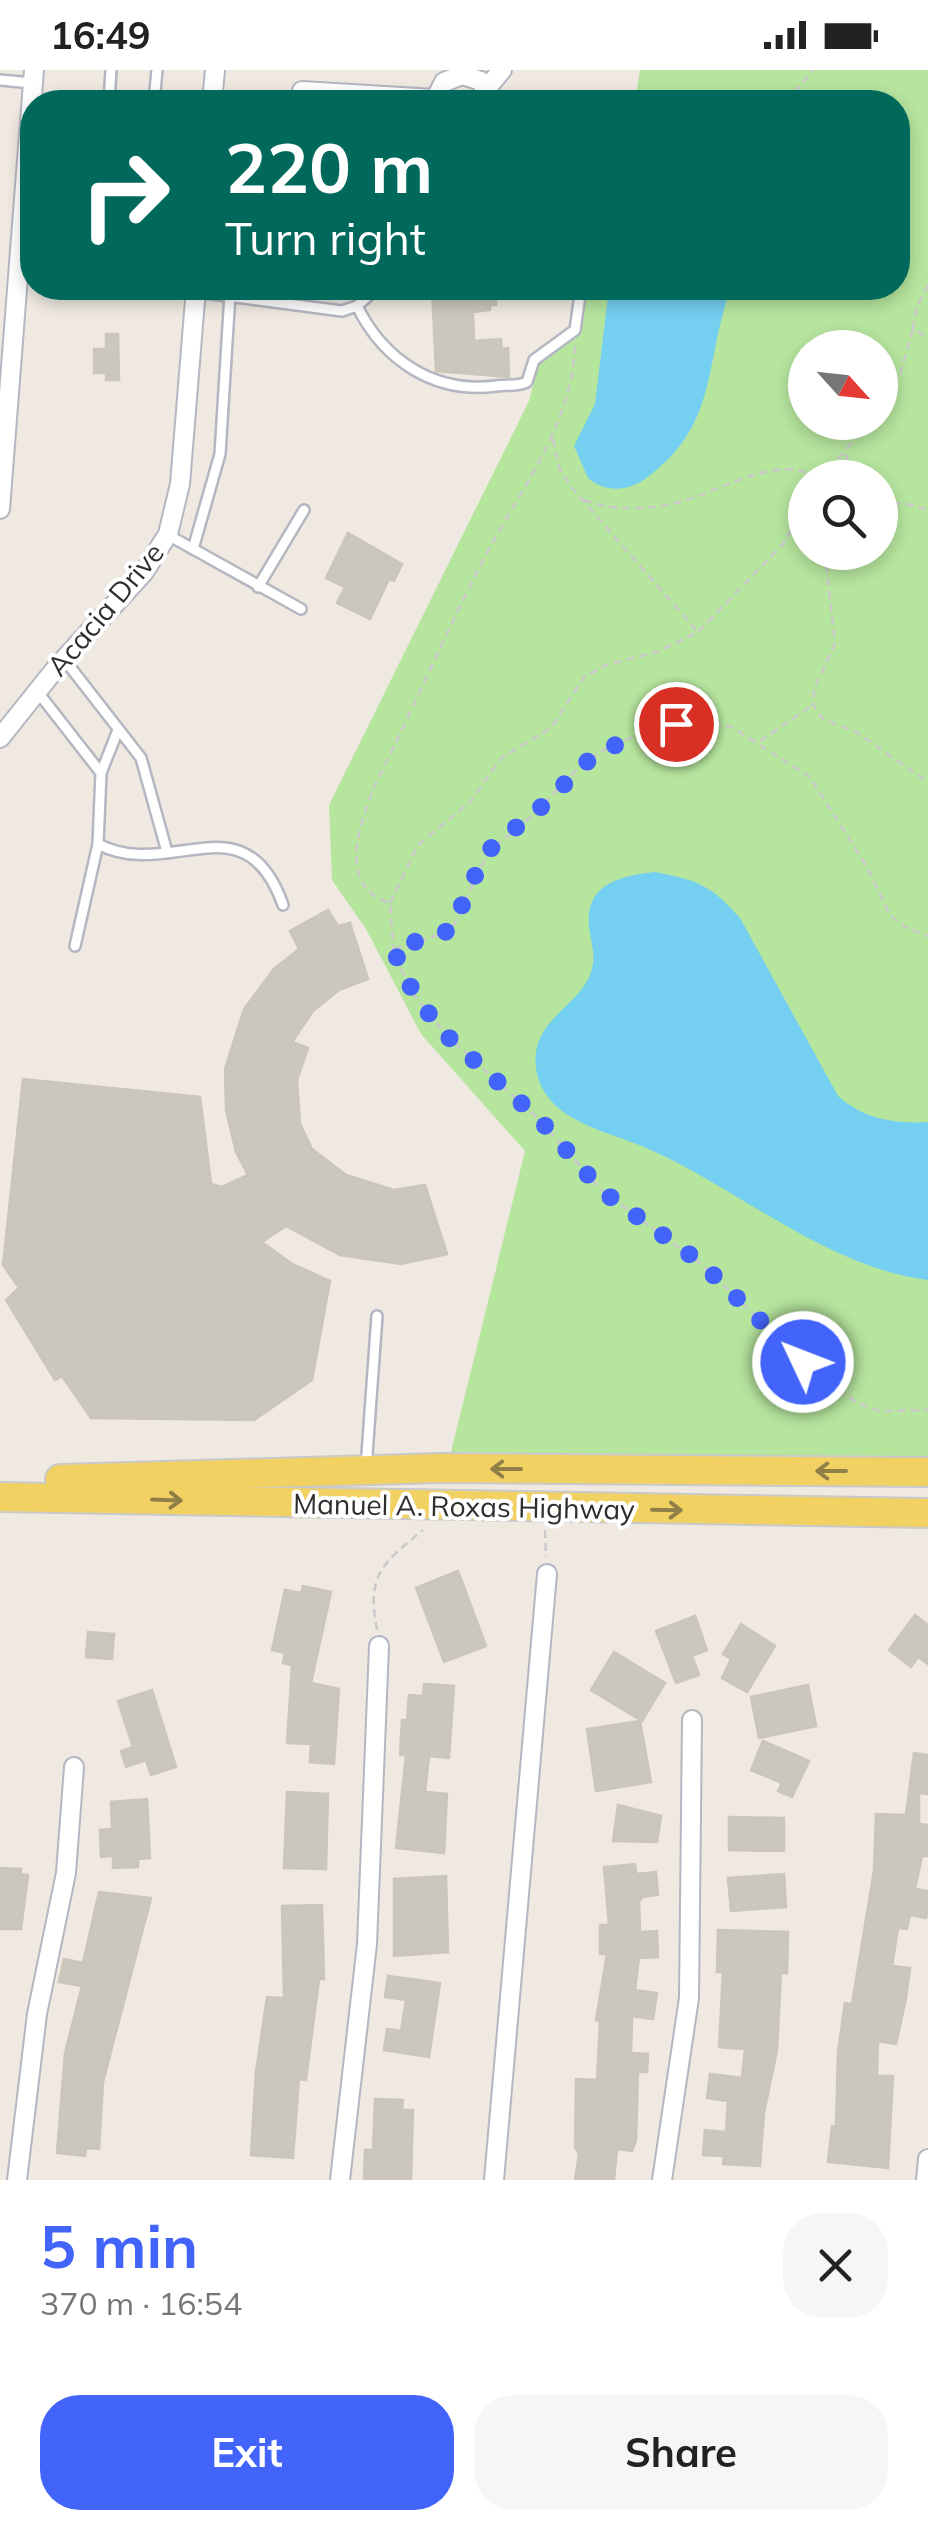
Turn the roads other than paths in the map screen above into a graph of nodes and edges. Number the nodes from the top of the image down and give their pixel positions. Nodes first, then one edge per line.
1 (149, 70) edge
2 (156, 71) edge
3 (34, 77) edge
4 (0, 80) edge
5 (442, 90) edge
6 (485, 90) edge
7 (20, 196) edge
8 (9, 290) edge
9 (195, 300) edge
10 (230, 300) edge
11 (270, 300) edge
12 (364, 300) edge
13 (579, 300) edge
14 (357, 306) junction
15 (0, 509) edge
16 (304, 510) dead end
17 (168, 534) junction
18 (193, 549) junction
19 (258, 587) junction
20 (301, 609) dead end
21 (64, 659) junction
22 (37, 691) junction
23 (118, 730) junction
24 (0, 738) edge
25 (101, 773) junction
26 (98, 844) junction
27 (167, 852) junction
28 (283, 905) dead end
29 (75, 946) dead end
30 (377, 1316) dead end
31 (366, 1470) junction
32 (928, 1472) edge
33 (0, 1478) edge
34 (0, 1496) edge
35 (928, 1514) edge
36 (547, 1574) road end
37 (380, 1646) road end
38 (692, 1720) dead end
39 (74, 1767) dead end
40 (928, 2158) edge
41 (17, 2180) edge
42 (340, 2180) edge
43 (494, 2180) edge
44 (662, 2180) edge
45 (926, 2180) edge

1 - 2 lane
3 - 4 lane
5 - 6 street
7 - 8 street
8 - 15 street
9 - 17 street, Acacia Drive
10 - 18 lane
11 - 14 lane
12 - 14 lane
13 - 14 lane
16 - 19 lane
17 - 18 lane
17 - 21 street, Acacia Drive
18 - 19 lane
19 - 20 lane
21 - 22 street, Acacia Drive
21 - 23 lane
22 - 24 street, Acacia Drive
22 - 25 lane
23 - 25 lane
23 - 27 lane
25 - 26 lane
26 - 27 lane
26 - 29 lane
27 - 28 lane
30 - 31 lane
32 -> 31 main road, Manuel A. Roxas Highway
31 - 33 main road, Manuel A. Roxas Highway
34 -> 35 main road, Manuel A. Roxas Highway
36 - 43 street
37 - 42 street
38 - 44 street
39 - 41 street
40 - 45 street

